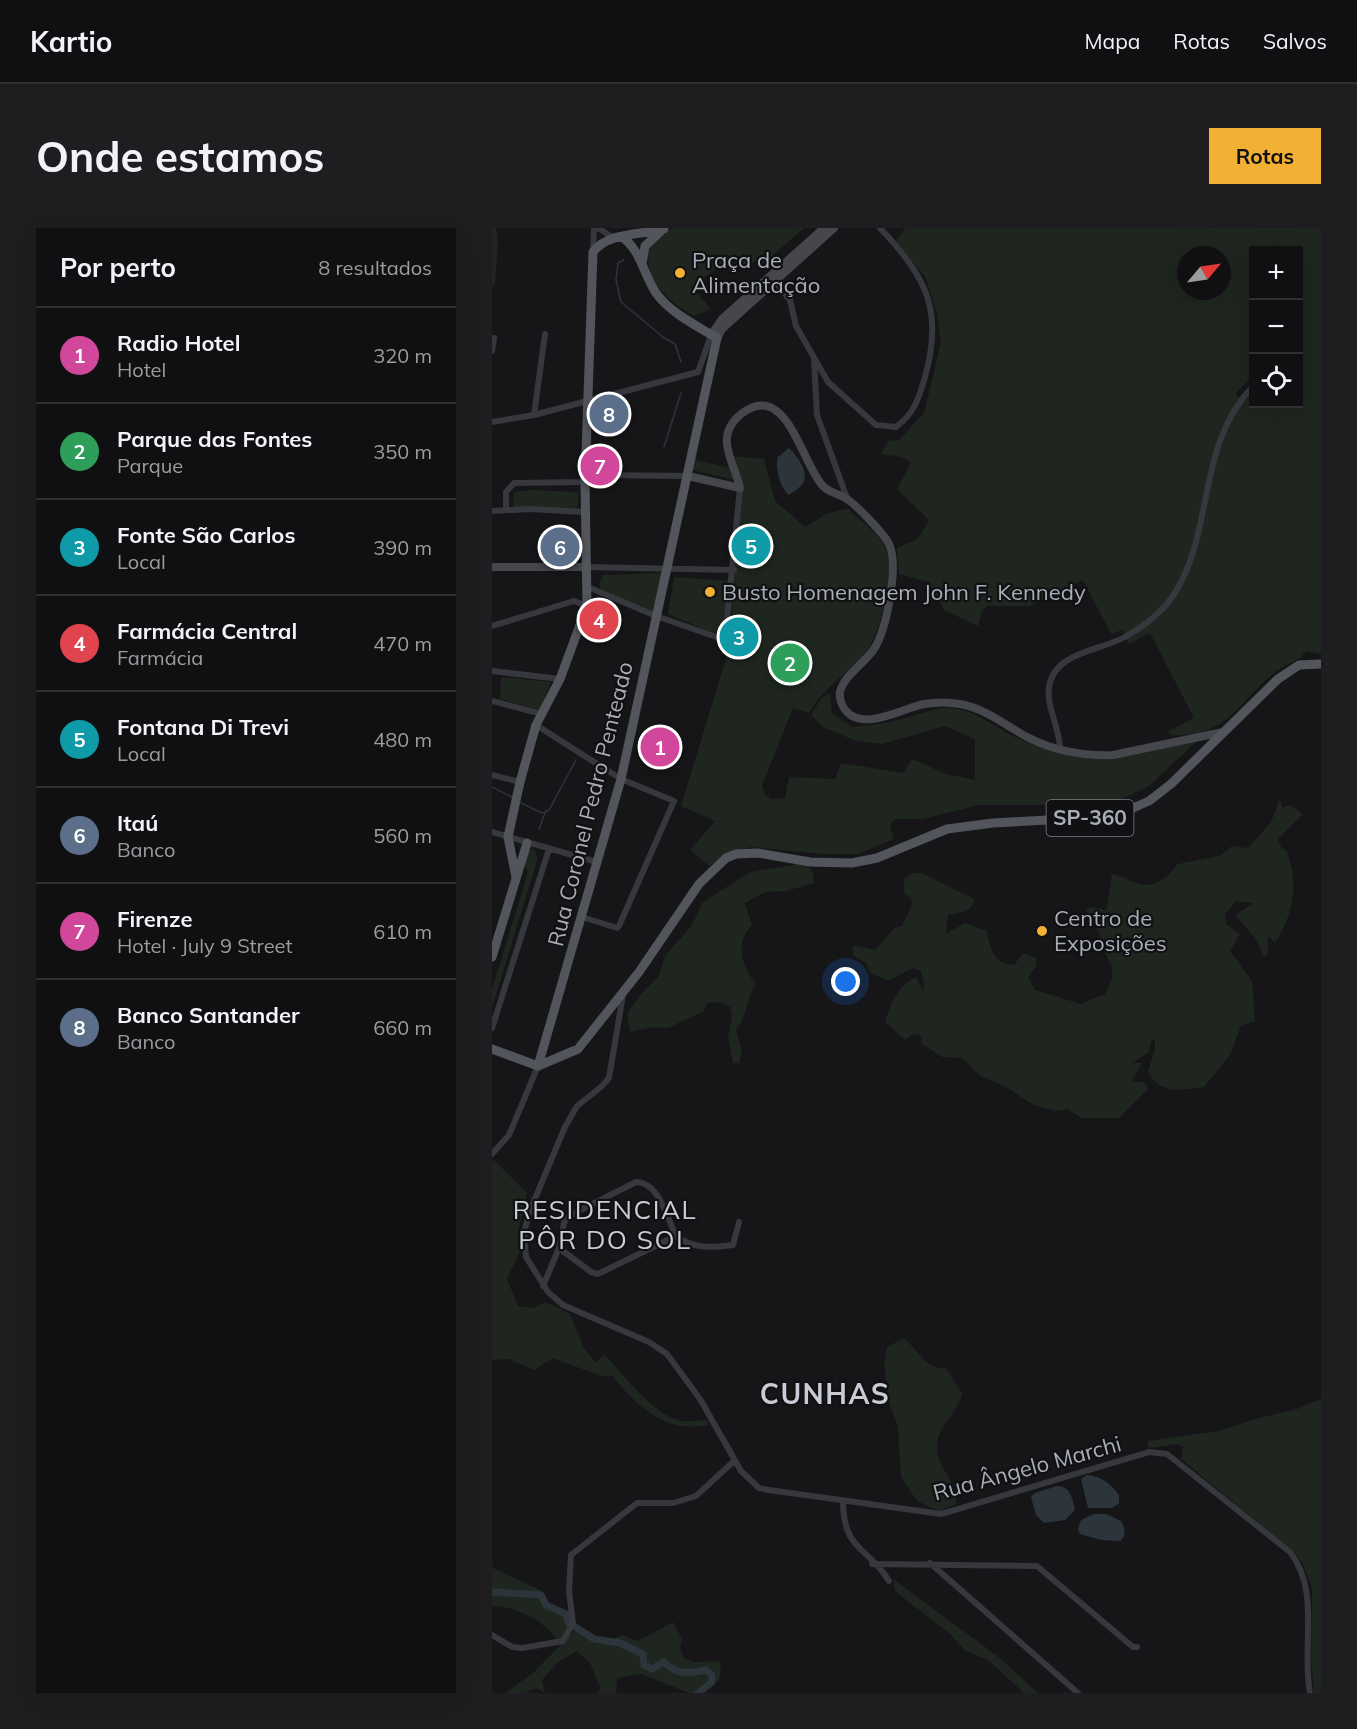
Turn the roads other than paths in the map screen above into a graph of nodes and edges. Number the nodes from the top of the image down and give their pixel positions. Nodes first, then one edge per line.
1 (596, 228) edge
2 (824, 228) edge
3 (834, 228) edge
4 (880, 228) edge
5 (664, 229) edge
6 (617, 237) junction
7 (593, 252) junction
8 (642, 267) junction
9 (772, 278) junction
10 (545, 334) dead end
11 (714, 337) junction
12 (494, 338) dead end
13 (492, 351) edge
14 (814, 358) junction
15 (698, 372) junction
16 (709, 375) junction
17 (1249, 391) edge
18 (586, 401) junction
19 (534, 415) junction
20 (492, 422) edge
21 (688, 476) junction
22 (585, 482) junction
23 (740, 488) junction
24 (847, 498) junction
25 (506, 510) junction
26 (492, 511) edge
27 (585, 512) junction
28 (492, 567) edge
29 (586, 567) junction
30 (667, 568) junction
31 (734, 570) junction
32 (588, 587) junction
33 (587, 606) junction
34 (656, 616) junction
35 (492, 626) edge
36 (1321, 664) edge
37 (492, 671) edge
38 (560, 679) junction
39 (492, 701) edge
40 (542, 714) junction
41 (536, 725) junction
42 (1223, 732) junction
43 (1060, 749) junction
44 (492, 775) edge
45 (621, 779) junction
46 (520, 782) junction
47 (492, 832) edge
48 (507, 837) junction
49 (528, 843) junction
50 (549, 849) junction
51 (597, 862) junction
52 (516, 878) junction
53 (582, 917) junction
54 (492, 957) edge
55 (623, 991) junction
56 (492, 1028) edge
57 (492, 1049) edge
58 (538, 1066) junction
59 (492, 1154) edge
60 (739, 1222) dead end
61 (676, 1236) junction
62 (559, 1248) junction
63 (543, 1286) junction
64 (734, 1461) junction
65 (843, 1500) junction
66 (872, 1563) junction
67 (930, 1563) junction
68 (889, 1581) dead end
69 (492, 1635) edge
70 (1137, 1647) dead end
71 (1078, 1693) edge
72 (1310, 1693) edge

1 - 6 street
1 - 7 street
2 - 9 street
3 - 9 street
4 - 14 street
5 - 6 main road
5 - 8 main road
6 - 7 main road
6 - 8 main road
7 - 18 main road
8 - 11 main road
9 - 11 street
9 - 14 street
10 - 19 street
11 - 15 street
11 - 16 main road, Rua Coronel Pedro Penteado
12 - 13 street
14 - 24 street
15 - 16 street
15 - 18 street
16 - 21 main road, Rua Coronel Pedro Penteado
17 - 43 street
18 - 19 street
18 - 22 main road
19 - 20 street
21 - 22 street
21 - 23 street
21 - 30 main road, Rua Coronel Pedro Penteado
22 - 25 street
22 - 27 main road
23 - 24 street
23 - 31 street
24 - 43 street
25 - 26 street
25 - 27 street
27 - 29 main road
28 - 29 street
29 - 30 street
29 - 32 main road
30 - 31 street
30 - 34 main road, Rua Coronel Pedro Penteado
31 - 34 street
32 - 33 main road
32 - 34 street
33 - 35 street
33 - 38 main road
34 - 45 main road, Rua Coronel Pedro Penteado
36 - 42 main road, SP-360
37 - 38 street
38 - 40 main road
39 - 40 street
40 - 41 main road
41 - 45 street
41 - 46 main road
42 - 43 street
42 - 55 main road, SP-360
44 - 46 street
45 - 51 main road, Rua Coronel Pedro Penteado
45 - 53 street
46 - 48 main road
47 - 48 street
48 - 49 street
48 - 52 main road
49 - 50 street
49 - 52 main road
50 - 51 street
50 - 56 street
51 - 53 main road, Rua Coronel Pedro Penteado
52 - 54 main road
53 - 58 main road, Rua Coronel Pedro Penteado
55 - 58 main road, SP-360
55 - 63 street, Rua Ângelo Marchi
57 - 58 main road
58 - 59 street
60 - 61 street
61 - 62 street
61 - 62 street
62 - 63 street
63 - 64 street, Rua Ângelo Marchi
64 - 65 street, Rua Ângelo Marchi
64 - 69 street
65 - 66 street
65 - 72 street, Rua Ângelo Marchi
66 - 67 street
66 - 68 street
67 - 70 street
67 - 71 street

